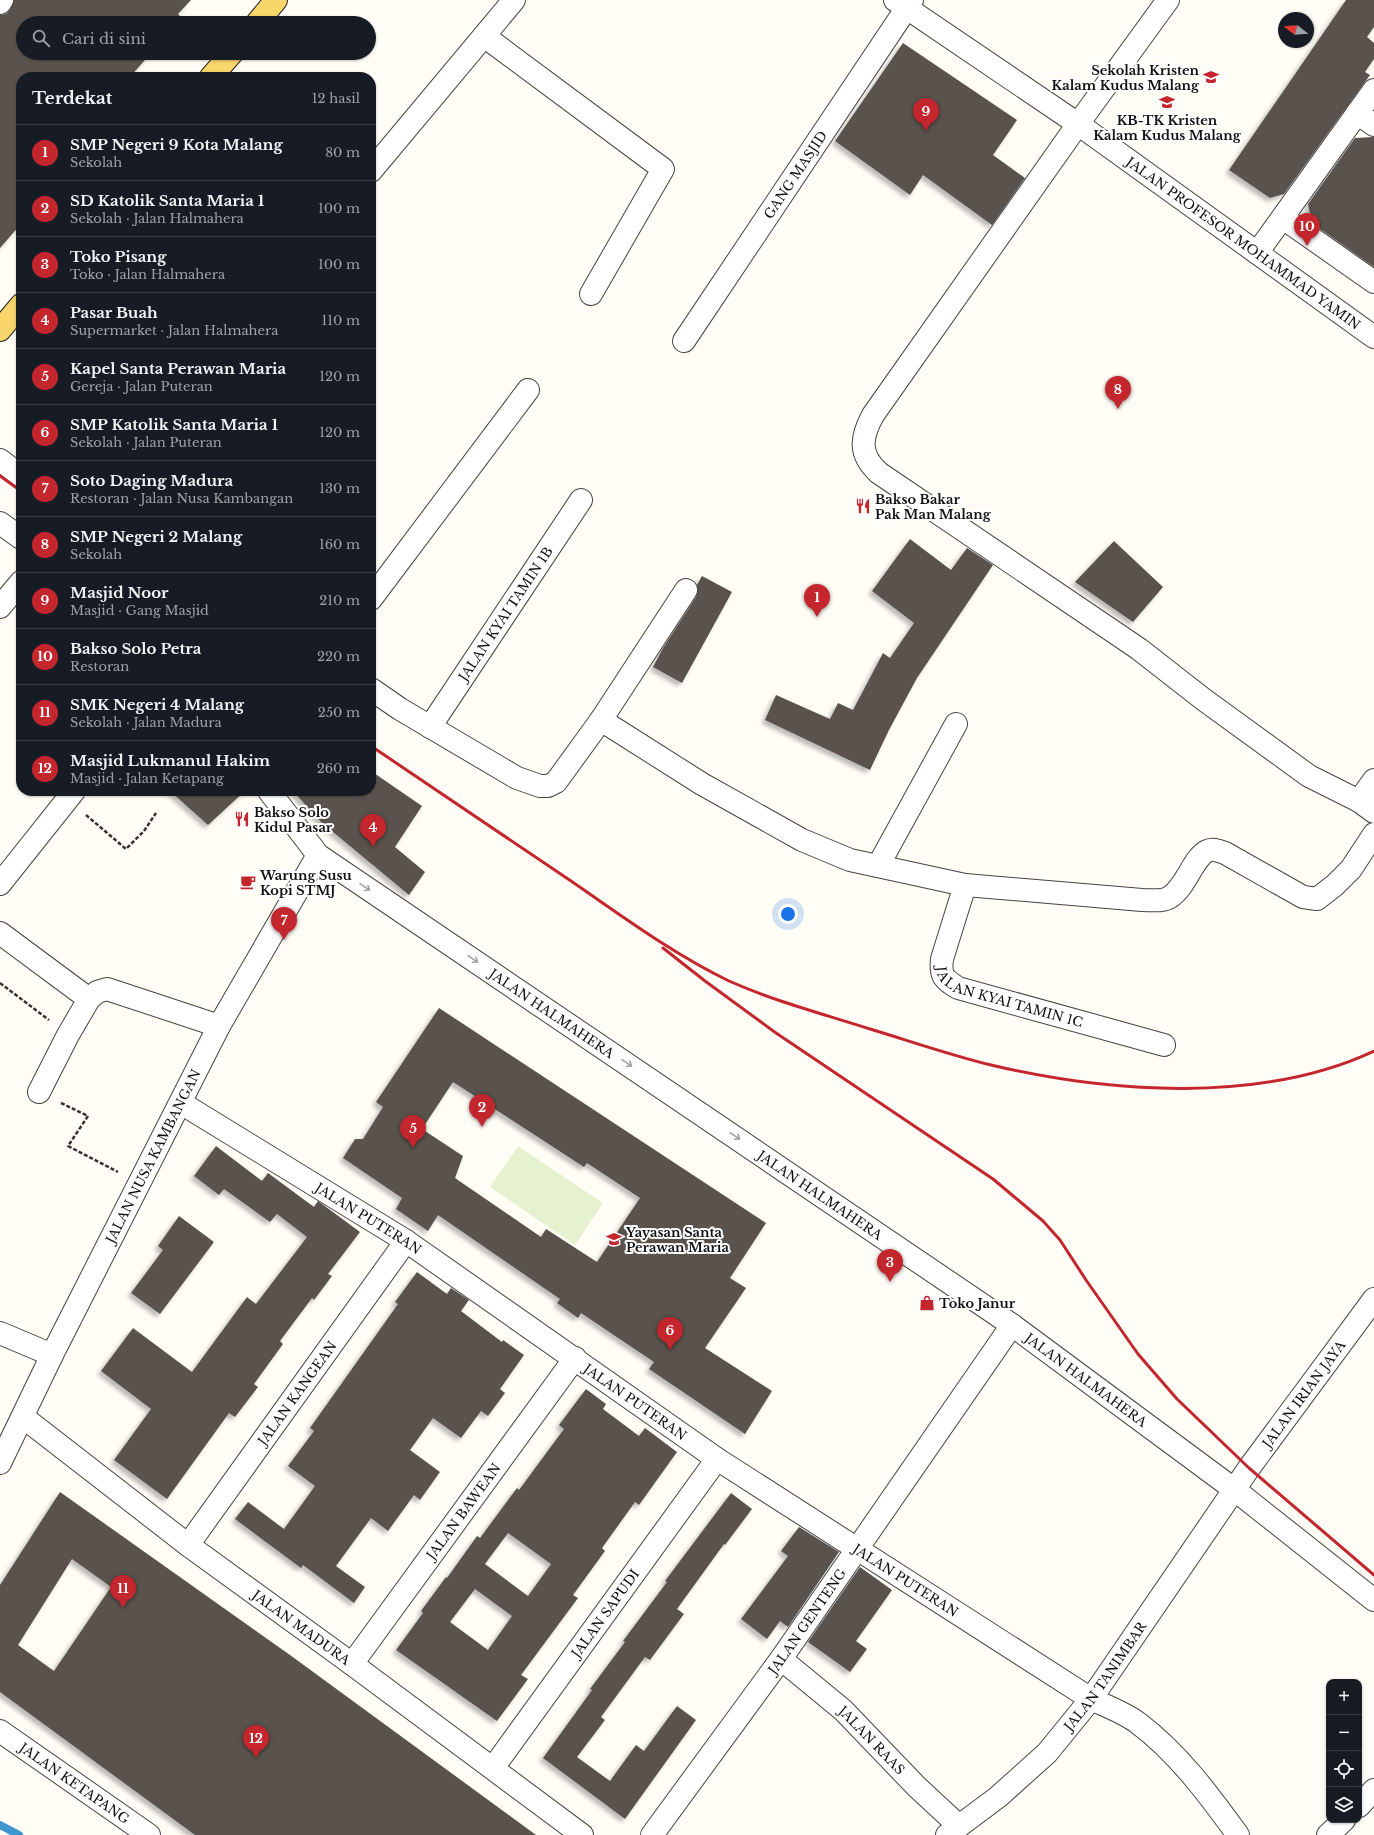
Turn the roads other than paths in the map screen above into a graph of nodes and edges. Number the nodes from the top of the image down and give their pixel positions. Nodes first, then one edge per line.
1 (2, 0) edge
2 (276, 0) edge
3 (514, 0) edge
4 (1168, 0) edge
5 (904, 2) edge
6 (0, 3) edge
7 (263, 16) edge
8 (484, 36) junction
9 (226, 60) edge
10 (216, 72) edge
11 (1374, 90) edge
12 (1366, 119) edge
13 (1078, 124) junction
14 (376, 165) edge
15 (1283, 218) junction
16 (1257, 253) junction
17 (1374, 282) edge
18 (591, 294) dead end
19 (16, 311) edge
20 (0, 330) edge
21 (1374, 337) edge
22 (684, 341) dead end
23 (528, 390) dead end
24 (0, 460) edge
25 (16, 472) edge
26 (580, 500) dead end
27 (0, 523) edge
28 (16, 534) edge
29 (16, 588) edge
30 (686, 590) dead end
31 (376, 592) edge
32 (0, 608) edge
33 (376, 692) edge
34 (601, 720) junction
35 (956, 724) dead end
36 (430, 727) junction
37 (1374, 780) edge
38 (70, 796) edge
39 (273, 796) edge
40 (1367, 806) edge
41 (1374, 834) edge
42 (318, 855) junction
43 (878, 866) junction
44 (0, 884) edge
45 (964, 885) junction
46 (0, 933) edge
47 (89, 1000) junction
48 (219, 1026) junction
49 (1164, 1044) dead end
50 (39, 1092) road end
51 (182, 1103) junction
52 (406, 1241) junction
53 (1374, 1299) edge
54 (1012, 1325) junction
55 (0, 1333) edge
56 (52, 1355) junction
57 (575, 1358) junction
58 (23, 1417) junction
59 (717, 1459) junction
60 (0, 1463) edge
61 (1235, 1490) junction
62 (188, 1545) junction
63 (857, 1549) junction
64 (1374, 1600) edge
65 (781, 1660) junction
66 (352, 1664) junction
67 (1091, 1699) junction
68 (0, 1731) edge
69 (493, 1768) junction
70 (1374, 1790) edge
71 (1362, 1803) edge
72 (1341, 1823) edge
73 (953, 1831) edge
74 (149, 1835) edge
75 (582, 1835) edge
76 (652, 1835) edge
77 (1238, 1835) edge
78 (1328, 1835) edge

1 - 6 street
2 - 7 main road
3 - 8 street
4 - 13 street
5 - 13 street, JALAN PROFESOR MOHAMMAD YAMIN
5 - 22 street, GANG MASJID
8 - 14 street
8 - 18 street
9 - 10 main road
11 - 12 street
12 - 15 street
13 - 16 street, JALAN PROFESOR MOHAMMAD YAMIN
13 - 40 street
15 - 16 street
15 - 17 street
16 - 21 street, JALAN PROFESOR MOHAMMAD YAMIN
19 - 20 main road
23 - 31 street
24 - 25 street
26 - 36 street, JALAN KYAI TAMIN 1B
27 - 28 street
29 - 32 street
30 - 34 street
33 - 36 street
34 - 36 street
34 - 43 street
35 - 43 street
37 - 40 street
38 - 44 street
39 - 42 street, JALAN HALMAHERA
41 - 45 street
42 - 48 street, JALAN NUSA KAMBANGAN
42 -> 54 street, JALAN HALMAHERA
43 - 45 street
45 - 49 street, JALAN KYAI TAMIN 1C
46 - 47 street
47 - 48 street
47 - 50 street
48 - 51 street, JALAN NUSA KAMBANGAN
51 - 52 street, JALAN PUTERAN
51 - 56 street, JALAN NUSA KAMBANGAN
52 - 57 street, JALAN PUTERAN
52 - 62 street, JALAN KANGEAN
53 - 61 street, JALAN IRIAN JAYA
54 - 61 street, JALAN HALMAHERA
54 - 63 street, JALAN GENTENG
55 - 56 street
56 - 58 street, JALAN NUSA KAMBANGAN
57 - 59 street, JALAN PUTERAN
57 - 66 street, JALAN BAWEAN
58 - 60 street, JALAN NUSA KAMBANGAN
58 - 62 street, JALAN MADURA
59 - 63 street, JALAN PUTERAN
59 - 69 street, JALAN SAPUDI
61 - 64 street, JALAN HALMAHERA
61 - 67 street, JALAN TANIMBAR
62 - 66 street, JALAN MADURA
63 - 65 street, JALAN GENTENG
63 - 67 street, JALAN PUTERAN
65 - 73 street, JALAN RAAS
65 - 76 street, JALAN GENTENG
66 - 69 street, JALAN MADURA
67 - 73 street, JALAN TANIMBAR
67 - 77 street, JALAN PUTERAN
68 - 74 street, JALAN KETAPANG
69 - 75 street, JALAN MADURA
70 - 71 street
72 - 78 street

